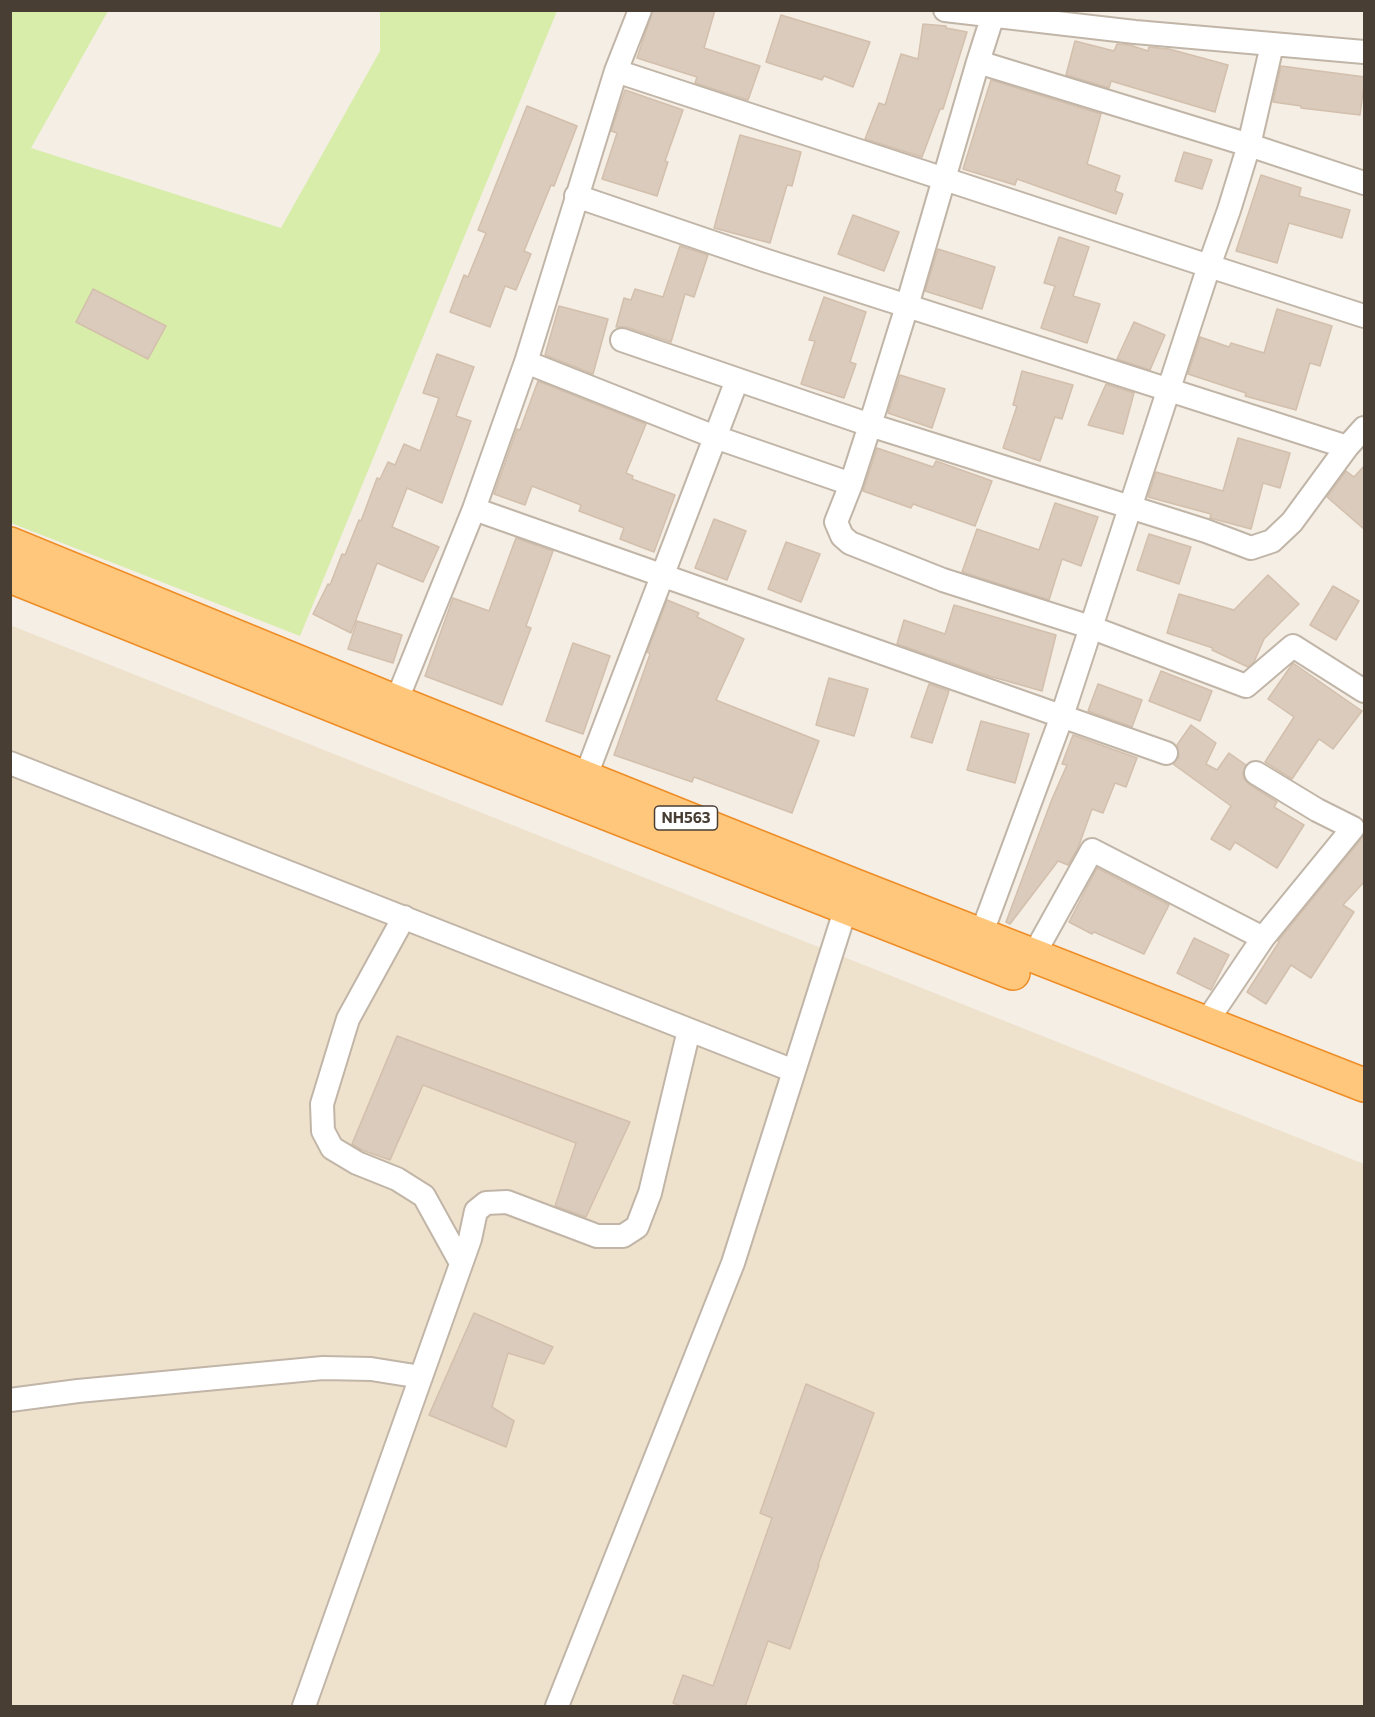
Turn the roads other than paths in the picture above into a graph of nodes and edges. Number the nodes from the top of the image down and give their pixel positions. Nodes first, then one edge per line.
1 (640, 10) edge
2 (945, 10) edge
3 (993, 15) junction
4 (1136, 21) edge
5 (1272, 45) junction
6 (1365, 52) edge
7 (978, 62) junction
8 (616, 71) junction
9 (1249, 145) junction
10 (945, 178) junction
11 (1365, 183) edge
12 (576, 196) junction
13 (1209, 266) junction
14 (907, 306) junction
15 (1365, 316) edge
16 (622, 340) dead end
17 (525, 362) junction
18 (737, 380) junction
19 (1169, 390) junction
20 (870, 425) junction
21 (1365, 428) edge
22 (715, 437) junction
23 (1347, 447) junction
24 (851, 484) junction
25 (1130, 507) junction
26 (474, 509) junction
27 (10, 544) edge
28 (662, 575) junction
29 (10, 576) edge
30 (1090, 627) junction
31 (1365, 690) edge
32 (396, 702) junction
33 (1062, 716) junction
34 (1166, 753) dead end
35 (10, 763) edge
36 (1256, 773) dead end
37 (585, 778) junction
38 (1359, 820) edge
39 (849, 896) junction
40 (404, 917) junction
41 (981, 936) junction
42 (1263, 938) junction
43 (1033, 956) junction
44 (1205, 1024) junction
45 (689, 1030) junction
46 (794, 1071) junction
47 (1365, 1085) edge
48 (1365, 1109) edge
49 (461, 1263) junction
50 (421, 1377) junction
51 (10, 1400) edge
52 (304, 1707) edge
53 (557, 1707) edge

1 - 8 street
2 - 3 street
3 - 4 street
3 - 7 street
4 - 5 street
5 - 6 street
5 - 9 street
7 - 9 street
7 - 10 street
8 - 10 street
8 - 12 street
9 - 11 street
9 - 13 street
10 - 13 street
10 - 14 street
12 - 14 street
12 - 17 street
13 - 15 street
13 - 19 street
14 - 19 street
14 - 20 street
16 - 18 street
17 - 22 street
17 - 26 street
18 - 20 street
18 - 22 street
19 - 23 street
19 - 25 street
20 - 24 street
20 - 25 street
21 - 23 street
22 - 24 street
22 - 28 street
23 - 25 street
24 - 30 street
25 - 30 street
26 - 28 street
26 - 32 street
27 - 32 highway, NH563
28 - 33 street
28 - 37 street
29 - 39 highway, NH563
30 - 31 street
30 - 33 street
32 - 37 highway, NH563
33 - 34 street
33 - 41 street
35 - 40 street
36 - 38 street
37 - 39 highway, NH563
38 - 42 street
39 - 41 highway, NH563
39 - 46 street
39 - 48 highway, NH563
40 - 45 street
40 - 49 street
41 - 43 highway, NH563
42 - 43 street
42 - 44 street
43 - 44 highway, NH563
44 - 47 highway, NH563
45 - 46 street
45 - 49 street
46 - 53 street
49 - 50 street
50 - 51 street
50 - 52 street

